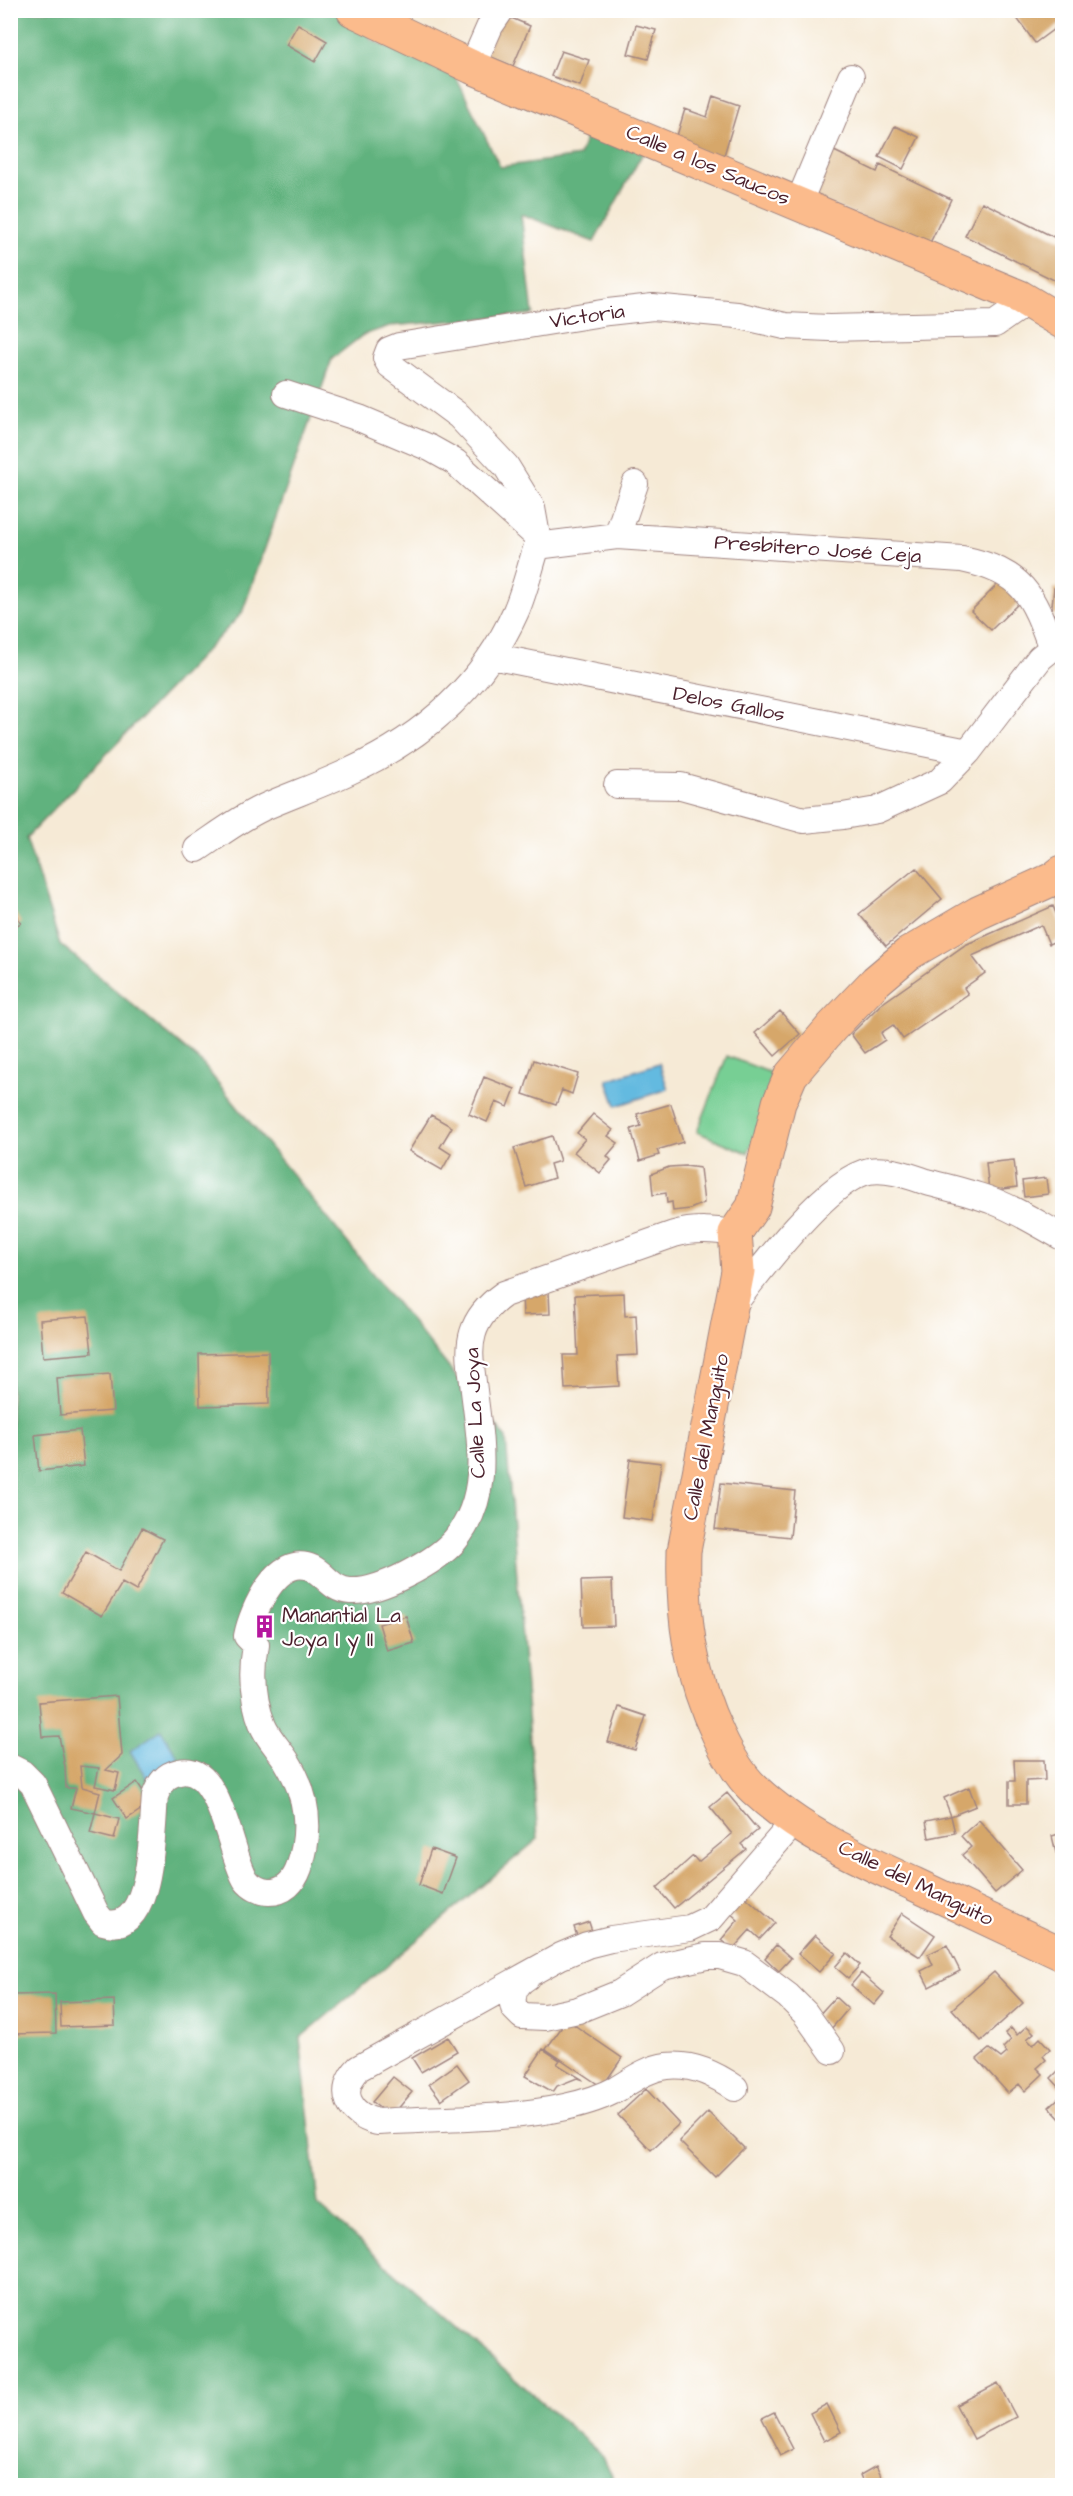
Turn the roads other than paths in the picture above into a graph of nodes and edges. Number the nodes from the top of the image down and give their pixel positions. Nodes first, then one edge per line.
1 (353, 10) edge
2 (501, 10) edge
3 (472, 67) junction
4 (850, 77) dead end
5 (799, 202) junction
6 (1020, 297) junction
7 (1062, 322) edge
8 (286, 394) dead end
9 (635, 484) dead end
10 (617, 536) junction
11 (537, 541) junction
12 (1057, 644) edge
13 (491, 656) junction
14 (968, 753) junction
15 (617, 785) dead end
16 (197, 849) dead end
17 (1059, 876) edge
18 (735, 1233) junction
19 (1062, 1237) edge
20 (730, 1309) junction
21 (10, 1767) edge
22 (795, 1821) junction
23 (1062, 1954) edge
24 (527, 1976) junction
25 (832, 2051) dead end
26 (735, 2088) dead end

1 - 3 main road, Calle a los Saucos
2 - 3 street
3 - 5 main road, Calle a los Saucos
4 - 5 street
5 - 6 main road, Calle a los Saucos
6 - 7 main road, Calle a los Saucos
6 - 11 street, Victoria
8 - 11 street
9 - 10 street
10 - 11 street, Presbítero José Ceja
10 - 12 street, Presbítero José Ceja
11 - 13 street
12 - 14 street
13 - 14 street, Delos Gallos
13 - 16 street
14 - 15 street
17 - 18 main road
18 - 20 main road, Calle del Manguito
18 - 21 street, Calle La Joya
19 - 20 street
20 - 22 main road, Calle del Manguito
22 - 23 main road, Calle del Manguito
22 - 24 street
24 - 25 street
24 - 26 street

